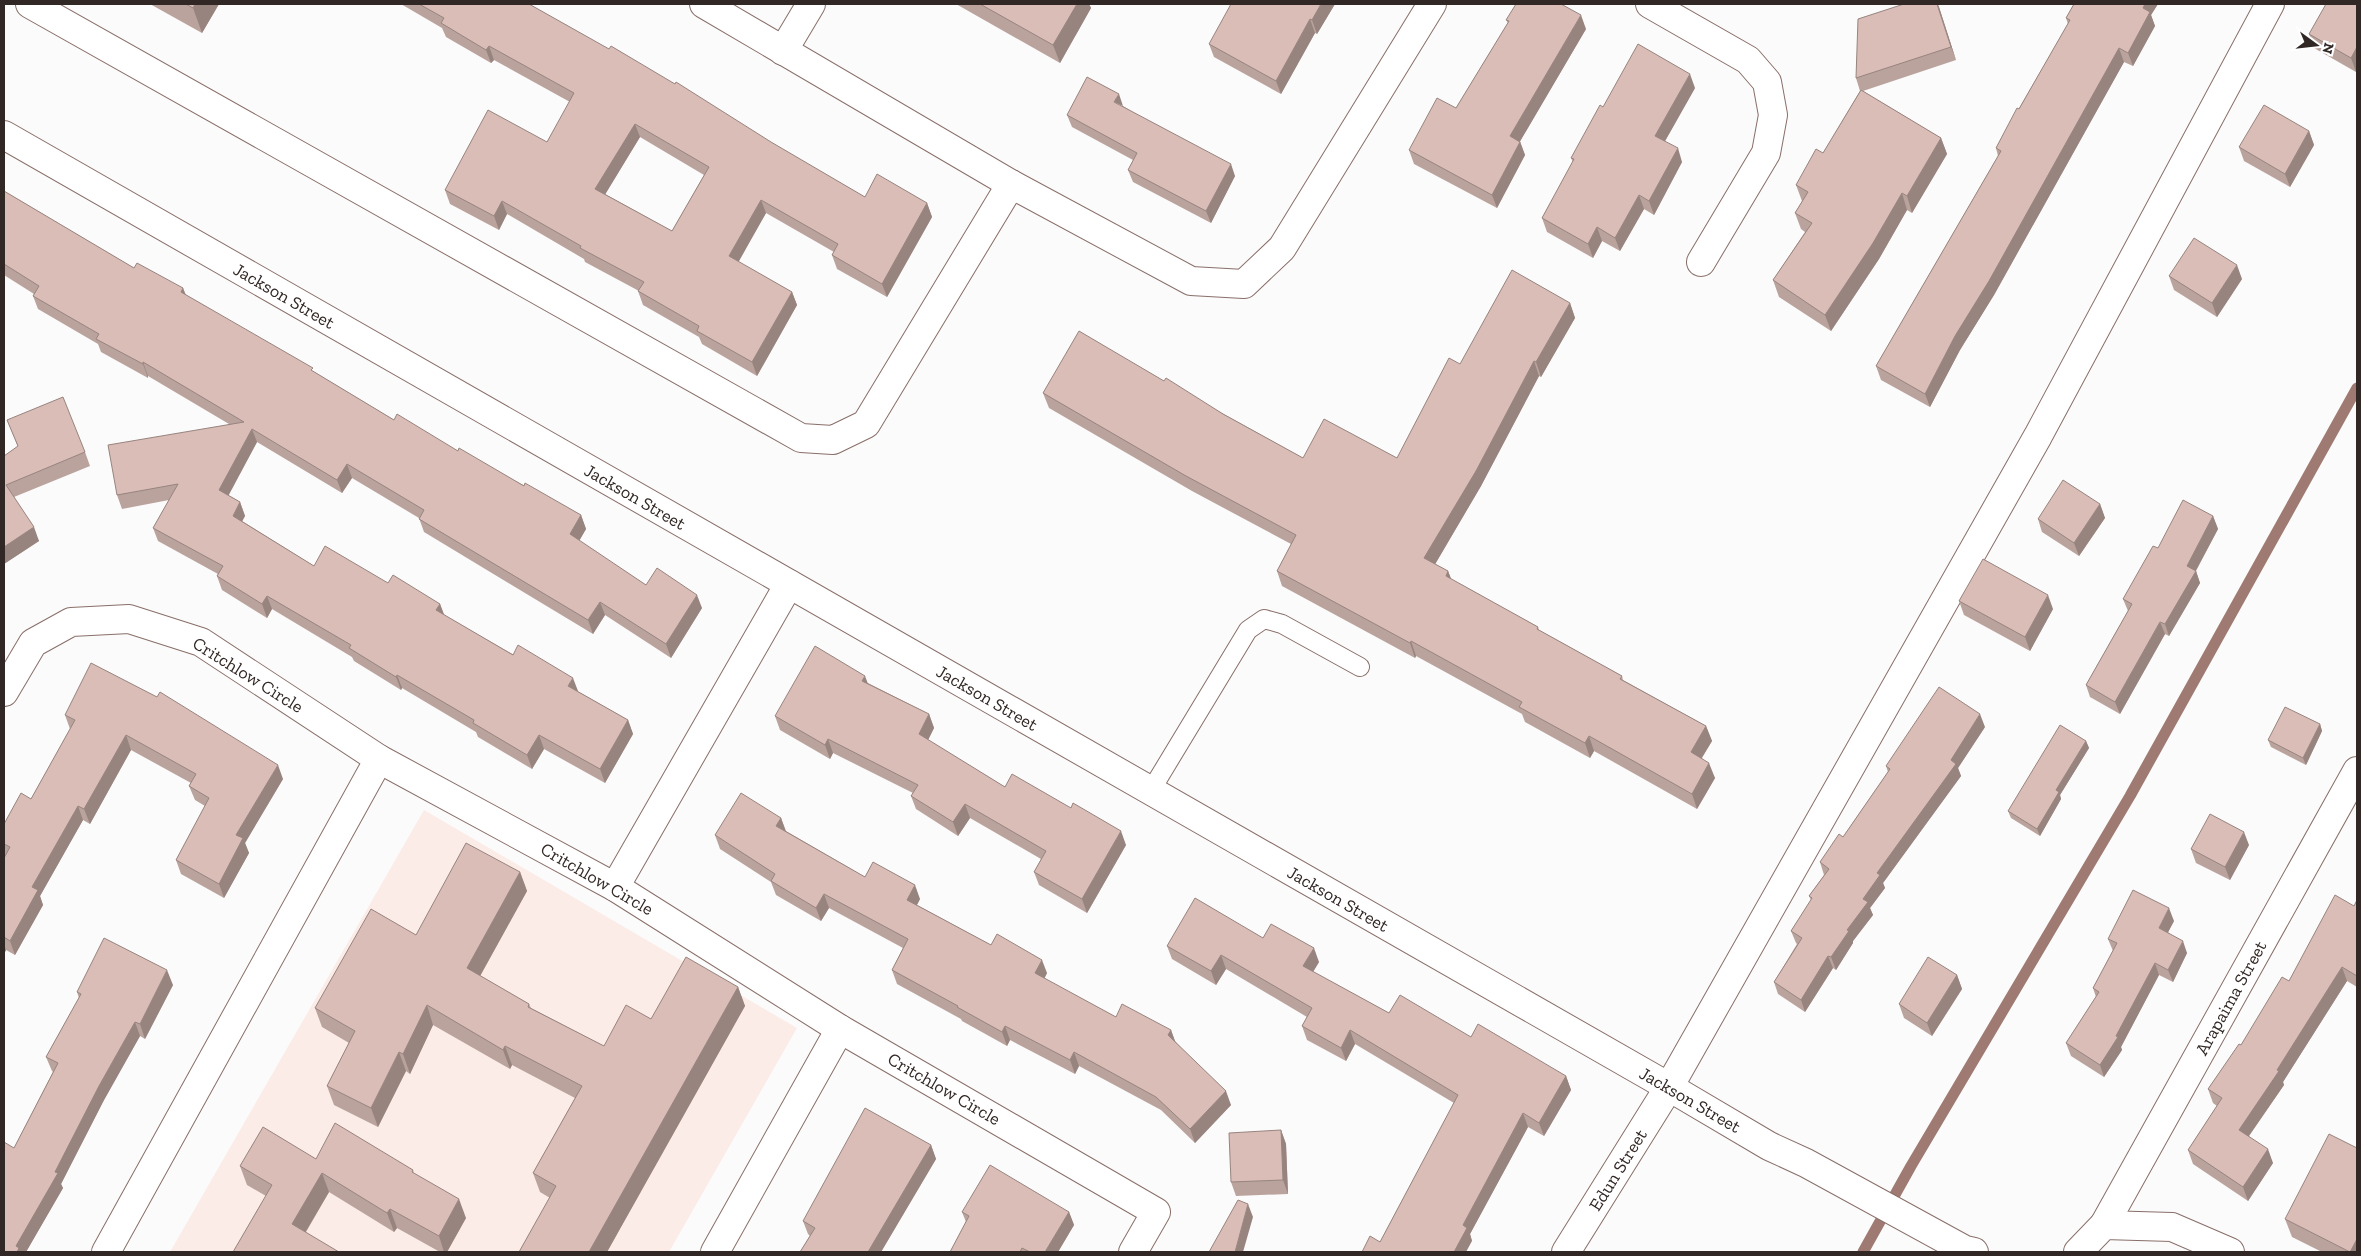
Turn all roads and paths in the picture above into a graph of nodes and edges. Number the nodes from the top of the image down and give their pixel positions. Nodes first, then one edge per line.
1 (30, 4) edge
2 (704, 4) edge
3 (811, 4) edge
4 (1432, 4) edge
5 (1650, 4) edge
6 (2270, 4) edge
7 (783, 51) junction
8 (4, 135) edge
9 (1011, 184) junction
10 (1701, 262) dead end
11 (789, 584) junction
12 (1360, 667) dead end
13 (4, 692) edge
14 (379, 759) junction
15 (2357, 771) edge
16 (1150, 792) junction
17 (615, 887) junction
18 (840, 1029) junction
19 (1669, 1087) junction
20 (2104, 1225) junction
21 (106, 1252) edge
22 (715, 1252) edge
23 (1133, 1252) edge
24 (1566, 1252) edge
25 (1974, 1252) edge
26 (2078, 1252) edge
27 (2230, 1252) edge

1 - 9 street
2 - 7 street
3 - 7 street
4 - 9 street
5 - 10 street
6 - 19 street, Edun Street
7 - 9 street
8 - 11 street, Jackson Street
11 - 16 street, Jackson Street
11 - 17 street
12 - 16 lane
13 - 14 street, Critchlow Circle
14 - 17 street, Critchlow Circle
14 - 21 street
15 - 20 street, Arapaima Street
16 - 19 street, Jackson Street
17 - 18 street, Critchlow Circle
18 - 22 street
18 - 23 street, Critchlow Circle
19 - 24 street, Edun Street
19 - 25 street, Jackson Street
20 - 26 street, Arapaima Street
20 - 27 street

